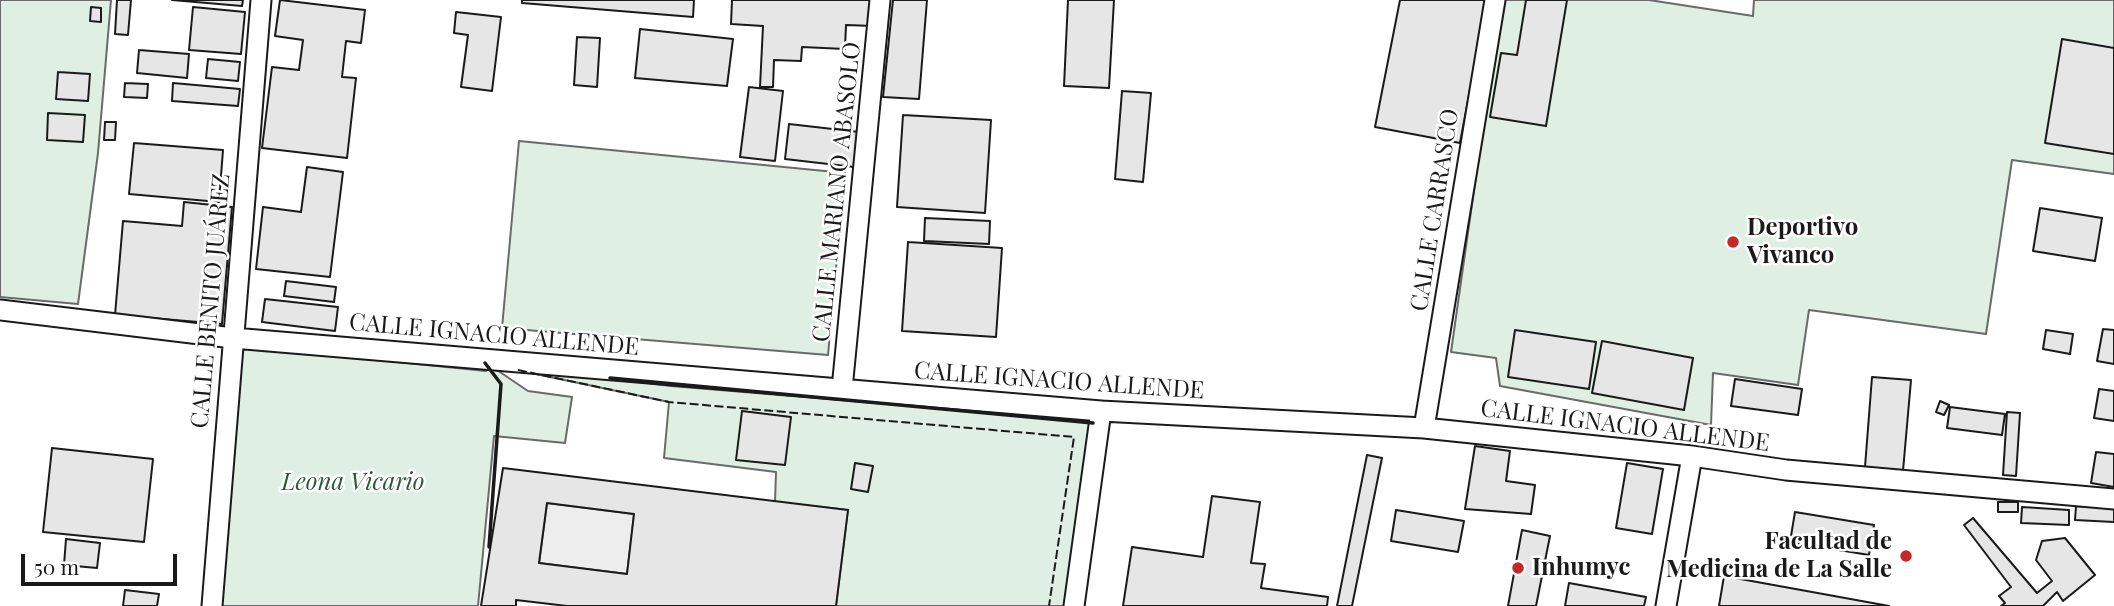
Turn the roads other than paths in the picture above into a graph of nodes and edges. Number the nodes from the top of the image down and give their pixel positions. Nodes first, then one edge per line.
1 (261, 0) edge
2 (880, 0) edge
3 (1495, 0) edge
4 (0, 310) edge
5 (233, 338) junction
6 (842, 389) junction
7 (1101, 411) junction
8 (1424, 428) junction
9 (1692, 456) junction
10 (2114, 499) edge
11 (212, 606) edge
12 (1074, 606) edge
13 (1666, 606) edge

1 - 5 street, CALLE BENITO JUÁREZ
2 - 6 street, CALLE MARIANO ABASOLO
3 - 8 street, CALLE CARRASCO
4 - 5 street, CALLE IGNACIO ALLENDE
5 - 6 street, CALLE IGNACIO ALLENDE
5 - 11 street, CALLE BENITO JUÁREZ
6 - 7 street, CALLE IGNACIO ALLENDE
7 - 8 street, CALLE IGNACIO ALLENDE
7 - 12 street
8 - 9 street, CALLE IGNACIO ALLENDE
9 - 10 street, CALLE IGNACIO ALLENDE
9 - 13 street

